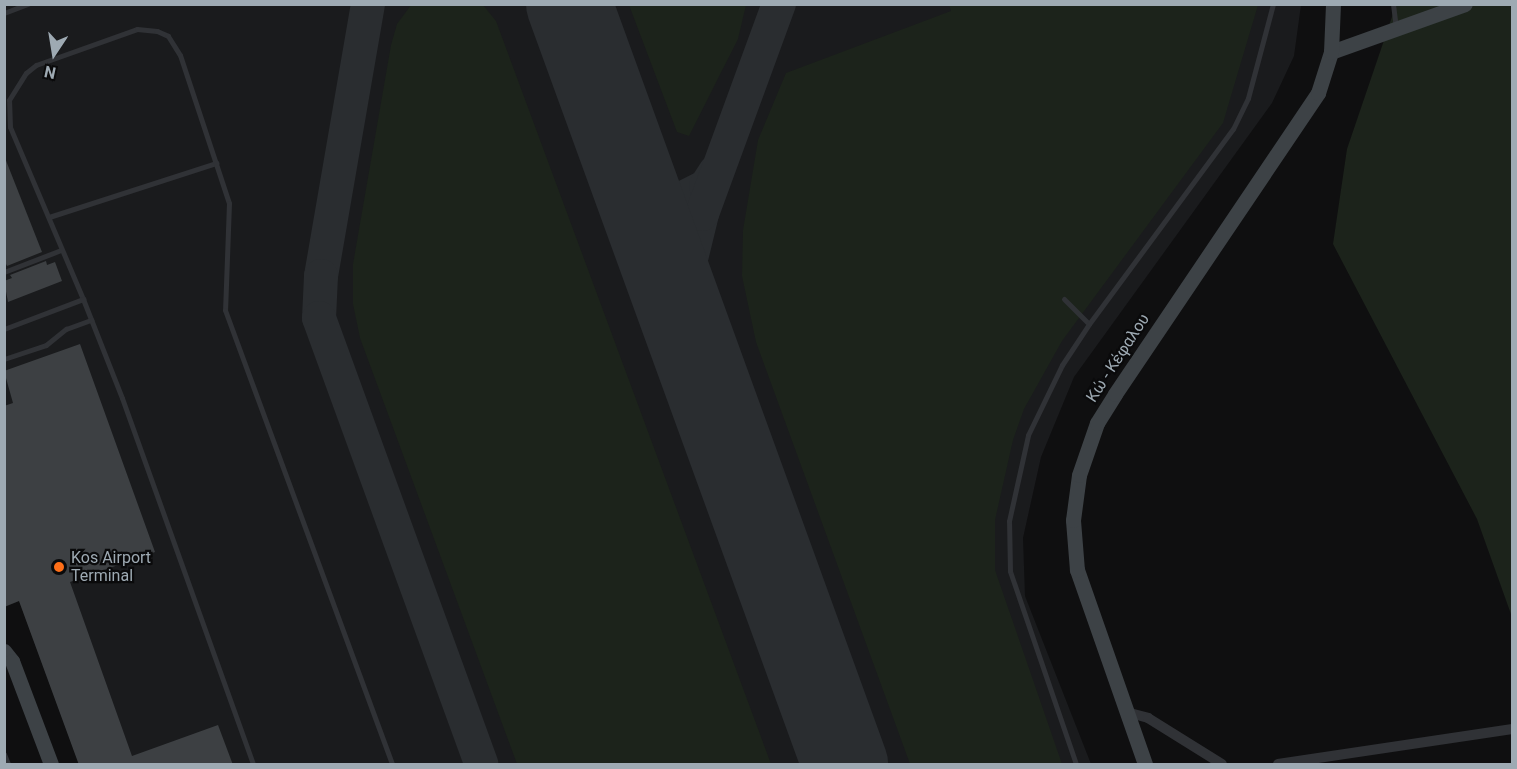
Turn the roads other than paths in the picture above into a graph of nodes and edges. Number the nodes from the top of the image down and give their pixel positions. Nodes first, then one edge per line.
1 (27, 4) edge
2 (1273, 4) edge
3 (1333, 4) edge
4 (1393, 4) edge
5 (1464, 4) edge
6 (4, 13) edge
7 (1396, 29) junction
8 (1331, 52) junction
9 (7, 128) edge
10 (216, 163) junction
11 (49, 217) junction
12 (62, 250) junction
13 (4, 272) edge
14 (82, 299) junction
15 (1064, 299) dead end
16 (91, 320) junction
17 (1089, 324) junction
18 (4, 329) edge
19 (4, 359) edge
20 (4, 651) edge
21 (1126, 712) junction
22 (1512, 729) edge
23 (4, 754) edge
24 (9, 765) edge
25 (51, 765) edge
26 (253, 765) edge
27 (392, 765) edge
28 (1076, 765) edge
29 (1145, 765) edge
30 (1222, 765) edge
31 (1278, 765) edge

1 - 6 lane
2 - 17 lane
3 - 8 main road, Κώ - Κέφαλου
4 - 7 lane
5 - 7 main road
7 - 8 main road
8 - 21 main road, Κώ - Κέφαλου
9 - 10 lane
9 - 11 lane
10 - 11 lane
10 - 27 lane
11 - 12 lane
12 - 13 lane
12 - 14 lane
14 - 16 lane
14 - 18 lane
15 - 17 lane
16 - 19 lane
16 - 26 lane
17 - 28 lane
20 - 25 main road
21 - 29 main road, Κώ - Κέφαλου
21 - 30 street
22 - 31 street
23 - 24 lane

